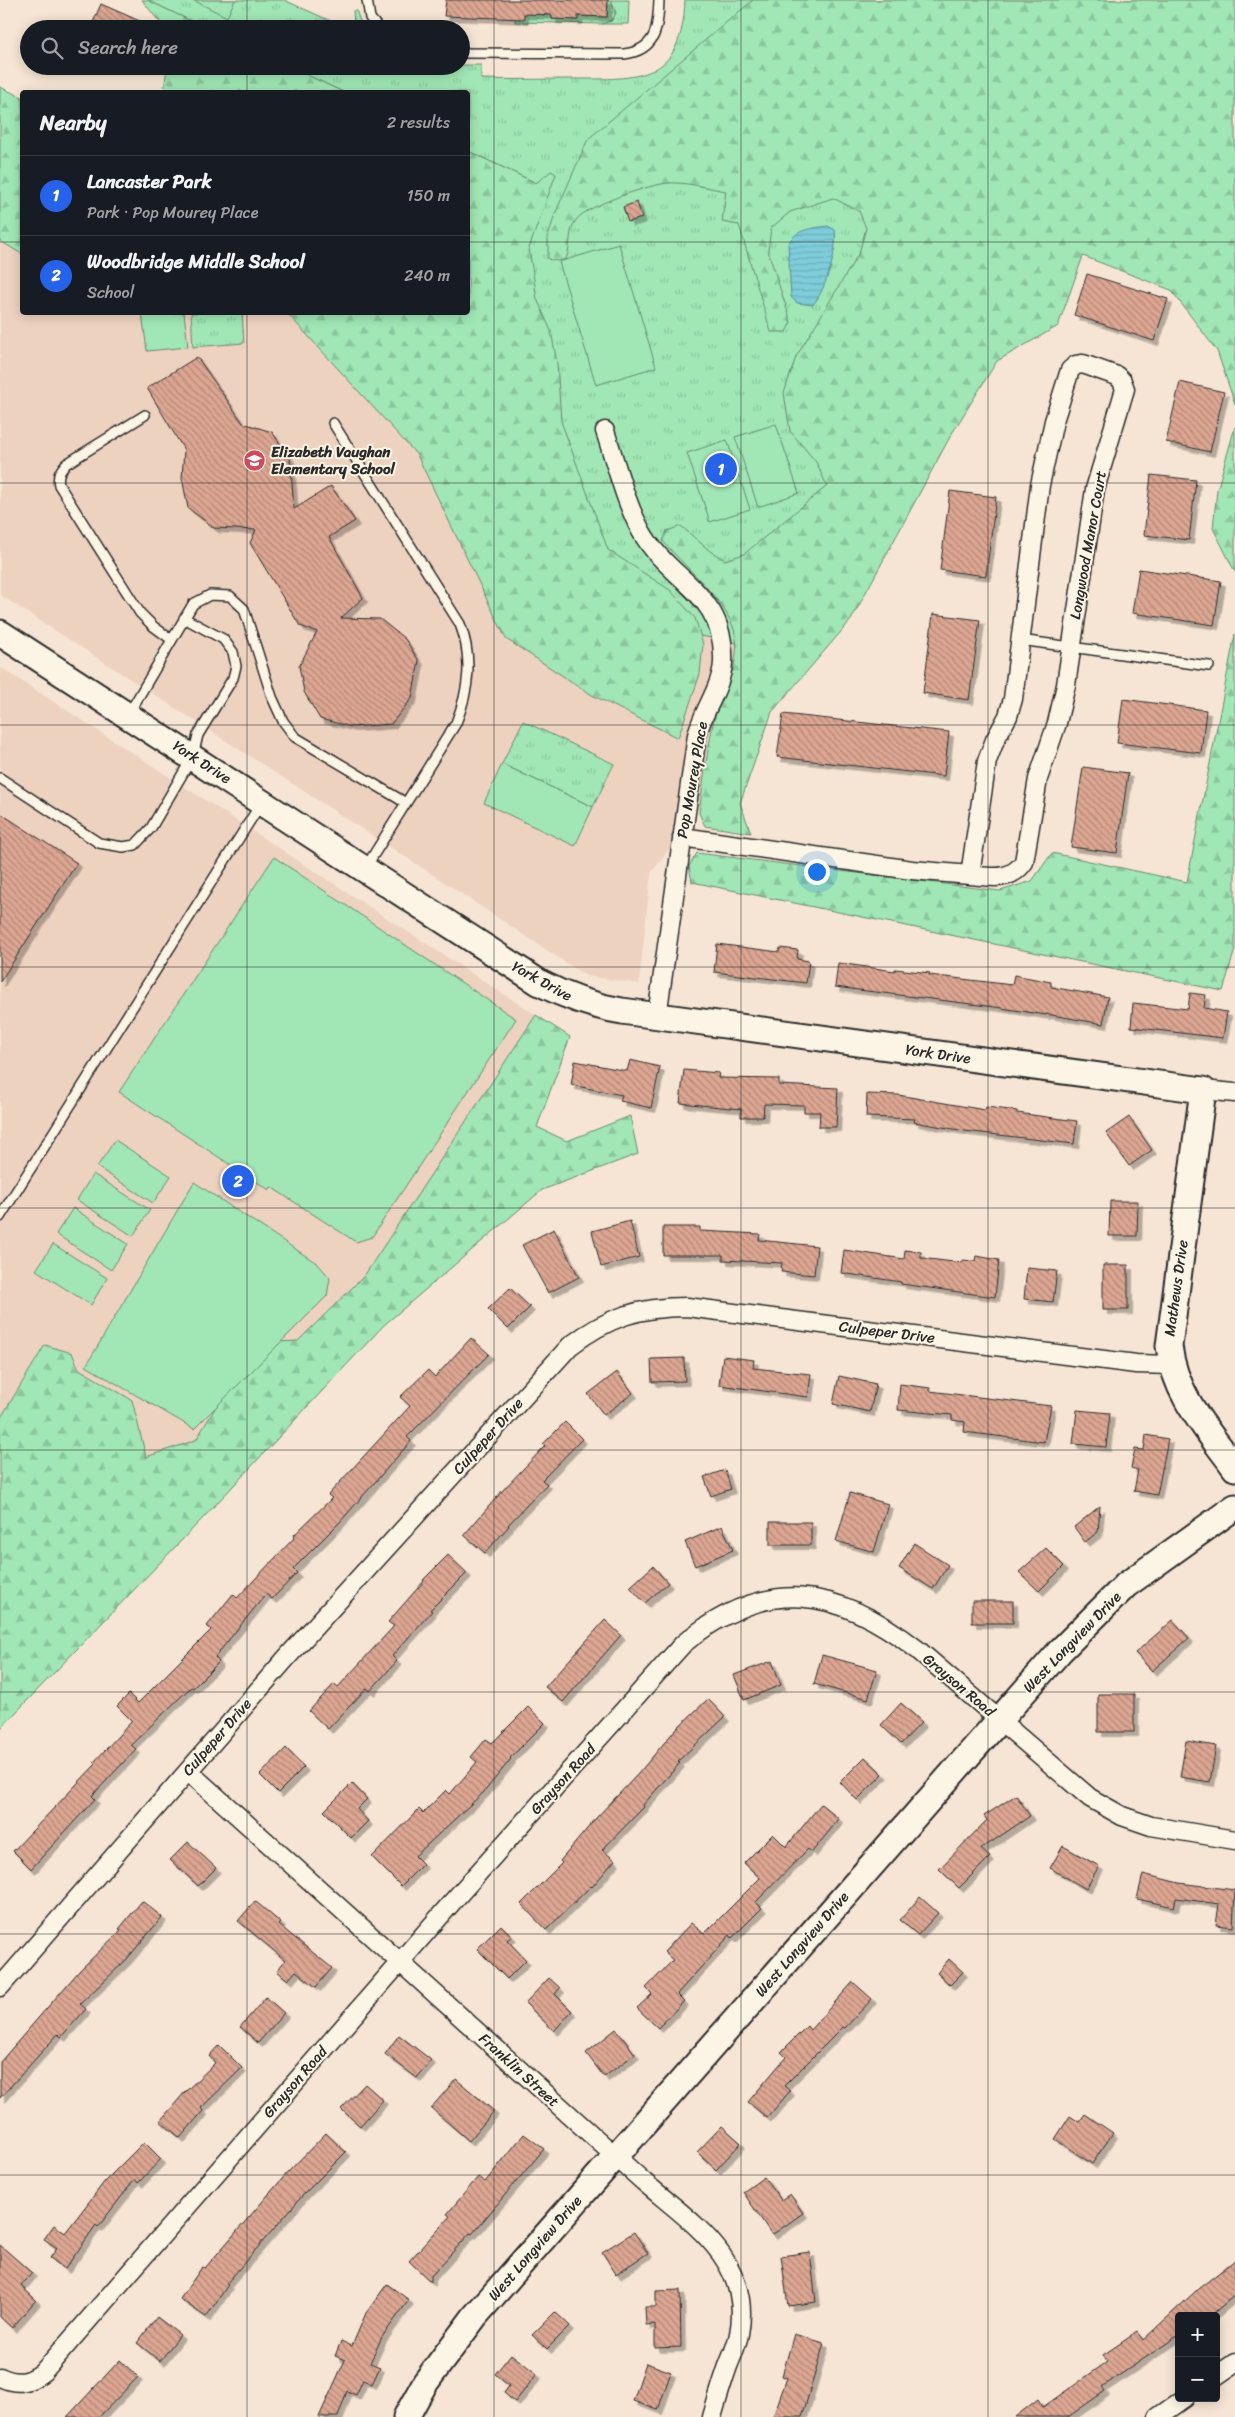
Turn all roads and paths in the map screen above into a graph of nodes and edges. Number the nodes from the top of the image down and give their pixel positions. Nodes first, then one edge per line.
1 (368, 0) edge
2 (659, 0) edge
3 (372, 20) edge
4 (470, 53) edge
5 (145, 416) dead end
6 (333, 423) dead end
7 (605, 431) dead end
8 (184, 618) junction
9 (0, 633) edge
10 (172, 640) junction
11 (1020, 640) junction
12 (1071, 647) junction
13 (1209, 666) dead end
14 (128, 715) junction
15 (193, 756) junction
16 (0, 778) edge
17 (262, 802) junction
18 (406, 804) junction
19 (682, 837) junction
20 (365, 870) junction
21 (970, 875) junction
22 (657, 1016) junction
23 (1203, 1090) junction
24 (1235, 1093) edge
25 (0, 1217) edge
26 (1171, 1365) junction
27 (1235, 1468) edge
28 (1235, 1507) edge
29 (1000, 1719) junction
30 (188, 1772) junction
31 (1235, 1840) edge
32 (400, 1962) junction
33 (0, 1987) edge
34 (616, 2156) junction
35 (1235, 2362) edge
36 (1220, 2373) edge
37 (7, 2380) edge
38 (1179, 2402) edge
39 (406, 2417) edge
40 (712, 2417) edge
41 (1158, 2417) edge

1 - 3 lane
2 - 4 lane
5 - 10 lane
6 - 18 lane
7 - 19 street, Pop Mourey Place
8 - 10 lane
8 - 15 lane
8 - 18 lane
9 - 14 street, York Drive
10 - 14 lane
11 - 12 lane
11 - 12 street, Longwood Manor Court
11 - 21 street, Longwood Manor Court
12 - 13 lane
12 - 21 street, Longwood Manor Court
14 - 15 street, York Drive
15 - 16 lane
15 - 17 street, York Drive
17 - 20 street, York Drive
17 - 25 lane
18 - 20 lane
19 - 21 street, Longwood Manor Court
19 - 22 street, Pop Mourey Place
20 - 22 street, York Drive
22 - 23 street, York Drive
23 - 24 street, York Drive
23 - 26 street, Mathews Drive
26 - 27 street, Mathews Drive
26 - 30 street, Culpeper Drive
28 - 29 street, West Longview Drive
29 - 31 street, Grayson Road
29 - 32 street, Grayson Road
29 - 34 street, West Longview Drive
30 - 32 street, Franklin Street
30 - 33 street, Culpeper Drive
32 - 34 street, Franklin Street
32 - 37 street, Grayson Road
34 - 39 street, West Longview Drive
34 - 40 street, Franklin Street
35 - 36 street
38 - 41 street

